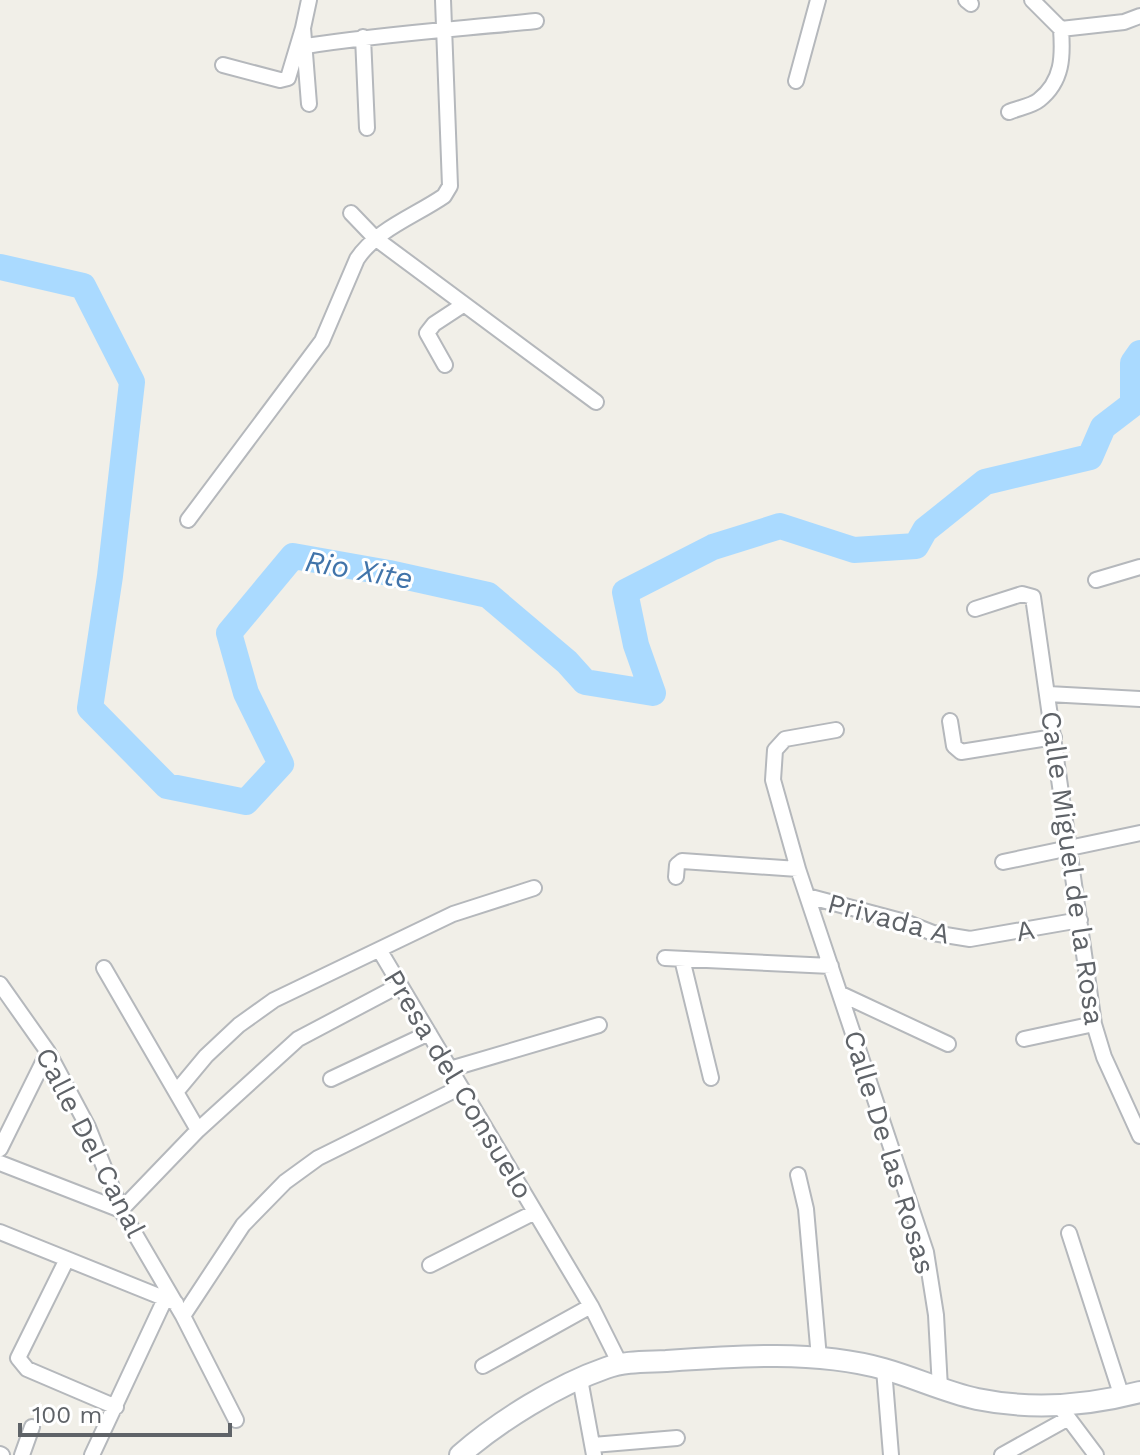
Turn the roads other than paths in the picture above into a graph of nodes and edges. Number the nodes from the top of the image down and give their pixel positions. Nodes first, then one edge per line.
1 (309, 0) edge
2 (443, 0) edge
3 (818, 0) edge
4 (1032, 0) edge
5 (1140, 16) edge
6 (536, 21) dead end
7 (303, 28) junction
8 (1061, 29) junction
9 (445, 31) junction
10 (363, 37) junction
11 (306, 46) junction
12 (223, 65) dead end
13 (796, 81) dead end
14 (309, 104) dead end
15 (1009, 112) dead end
16 (367, 128) dead end
17 (351, 213) dead end
18 (375, 238) junction
19 (463, 305) junction
20 (445, 365) dead end
21 (596, 402) dead end
22 (188, 520) dead end
23 (1140, 567) edge
24 (1096, 580) dead end
25 (975, 609) dead end
26 (1048, 694) junction
27 (1140, 699) edge
28 (950, 721) dead end
29 (836, 730) dead end
30 (1054, 737) junction
31 (1140, 833) edge
32 (1070, 849) junction
33 (1003, 862) dead end
34 (798, 869) junction
35 (676, 877) dead end
36 (534, 888) dead end
37 (807, 896) junction
38 (1080, 920) junction
39 (970, 939) joint
40 (380, 951) junction
41 (665, 958) dead end
42 (682, 959) junction
43 (831, 966) junction
44 (104, 968) dead end
45 (0, 984) edge
46 (400, 985) junction
47 (841, 994) junction
48 (1094, 1024) junction
49 (599, 1025) dead end
50 (429, 1033) junction
51 (1024, 1039) dead end
52 (948, 1044) dead end
53 (48, 1052) junction
54 (450, 1069) junction
55 (711, 1078) dead end
56 (331, 1079) dead end
57 (461, 1087) junction
58 (176, 1092) junction
59 (198, 1130) junction
60 (1140, 1136) edge
61 (0, 1149) edge
62 (0, 1163) edge
63 (798, 1175) dead end
64 (121, 1210) junction
65 (535, 1212) junction
66 (0, 1232) edge
67 (1069, 1233) dead end
68 (67, 1259) junction
69 (430, 1265) dead end
70 (175, 1306) junction
71 (591, 1306) junction
72 (819, 1358) junction
73 (620, 1364) junction
74 (483, 1366) dead end
75 (884, 1369) junction
76 (580, 1379) junction
77 (940, 1388) junction
78 (1131, 1395) edge
79 (116, 1407) junction
80 (1064, 1412) junction
81 (236, 1420) dead end
82 (32, 1427) dead end
83 (677, 1438) dead end
84 (594, 1450) edge
85 (22, 1455) edge
86 (92, 1455) edge
87 (460, 1455) edge
88 (891, 1455) edge
89 (1002, 1455) edge
90 (1096, 1455) edge

1 - 7 street
2 - 9 street
3 - 13 street
4 - 8 street
5 - 8 street
6 - 9 street
7 - 11 street
7 - 12 street
8 - 15 street
9 - 10 street
9 - 18 street
10 - 11 street
10 - 16 street
11 - 14 street
17 - 18 street
18 - 19 street
18 - 22 street
19 - 20 street
19 - 21 street
23 - 24 street
25 - 26 street, Calle Miguel de la Rosa
26 - 27 street
26 - 30 street, Calle Miguel de la Rosa
28 - 30 street
29 - 34 street, Calle De las Rosas
30 - 32 street, Calle Miguel de la Rosa
31 - 32 street
32 - 33 street
32 - 38 street, Calle Miguel de la Rosa
34 - 35 street
34 - 37 street, Calle De las Rosas
36 - 40 street, Presa del Consuelo
37 - 39 street, Privada A
37 - 43 street, Calle De las Rosas
38 - 39 street, A
38 - 48 street, Calle Miguel de la Rosa
40 - 46 street, Presa del Consuelo
40 - 58 street
41 - 42 street
42 - 43 street
42 - 55 street
43 - 47 street, Calle De las Rosas
44 - 58 street
45 - 53 street, Calle Del Canal
46 - 50 street, Presa del Consuelo
46 - 59 street
47 - 52 street
47 - 77 street, Calle De las Rosas
48 - 51 street
48 - 60 street, Calle Miguel de la Rosa
49 - 54 street
50 - 54 street, Presa del Consuelo
50 - 56 street
53 - 61 street
53 - 64 street, Calle Del Canal
54 - 57 street, Presa del Consuelo
57 - 65 street, Presa del Consuelo
57 - 70 street
58 - 59 street
59 - 64 street
62 - 64 street
63 - 72 street
64 - 70 street, Calle Del Canal
65 - 69 street
65 - 71 street, Presa del Consuelo
66 - 68 street
67 - 78 street
68 - 70 street
68 - 79 street
70 - 79 street
70 - 81 street, Calle Del Canal
71 - 73 street, Presa del Consuelo
71 - 74 street
72 - 73 street
72 - 75 street
73 - 76 street
75 - 77 street
75 - 88 street
76 - 84 street
76 - 87 street
77 - 80 street
78 - 80 street
79 - 86 street
80 - 89 street
80 - 90 street
82 - 85 street
83 - 84 street

